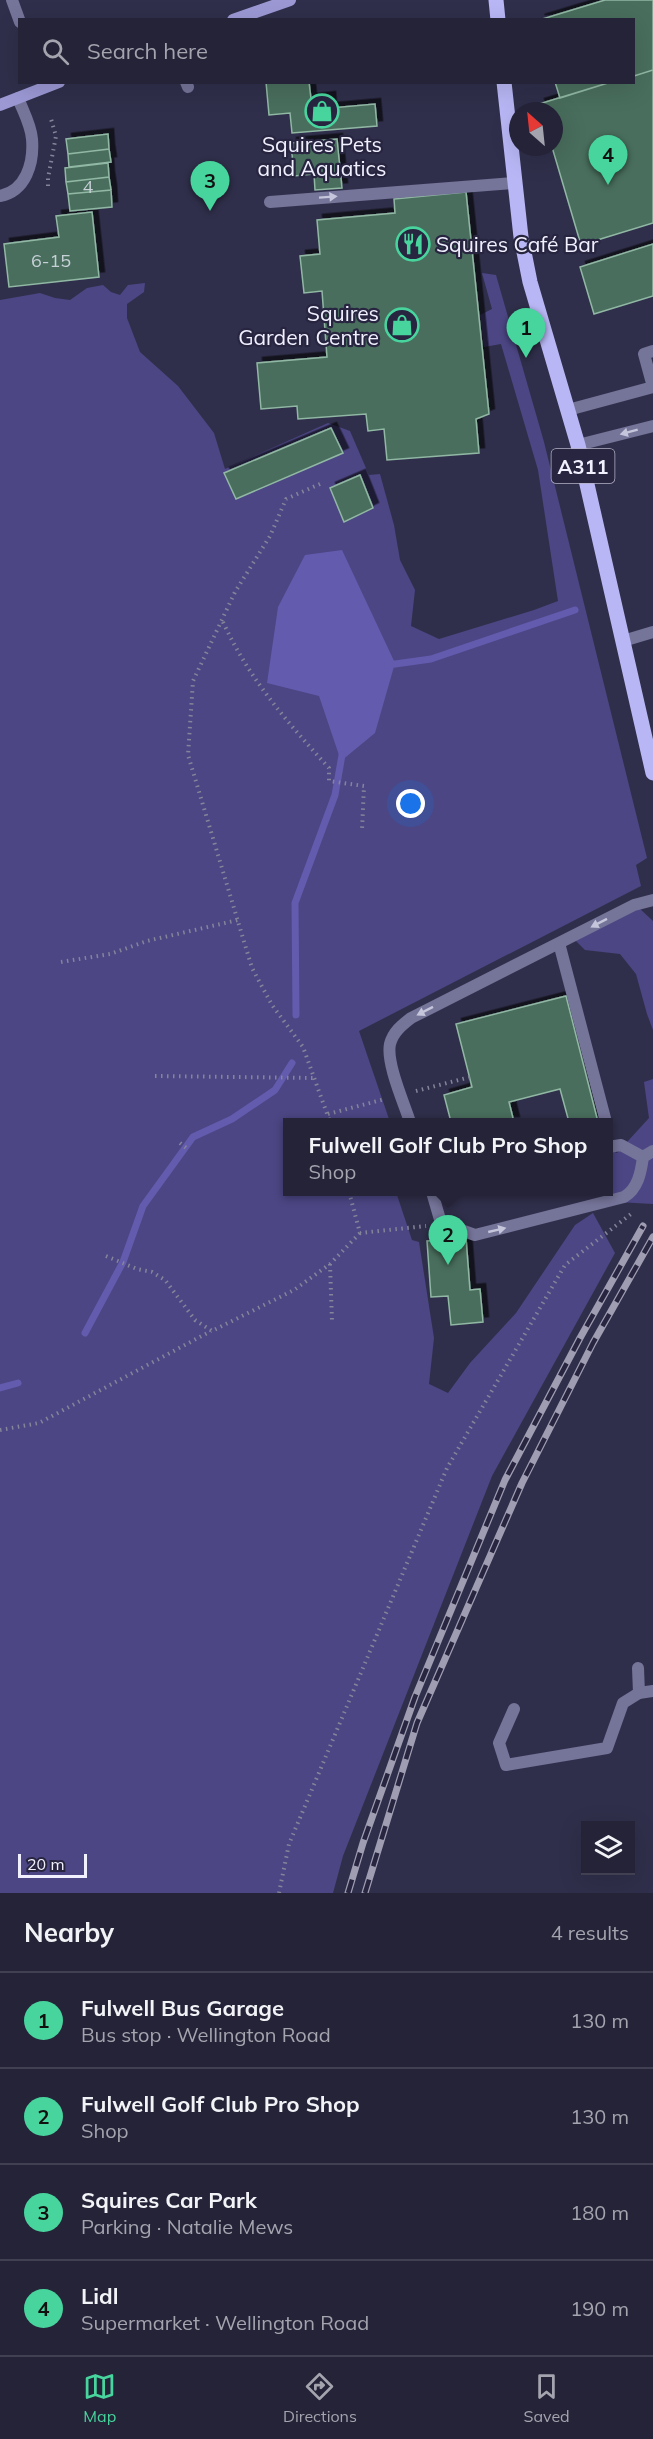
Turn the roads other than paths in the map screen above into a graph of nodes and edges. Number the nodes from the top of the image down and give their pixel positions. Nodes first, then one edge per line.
1 (12, 0) edge
2 (290, 0) edge
3 (496, 0) edge
4 (19, 18) edge
5 (239, 18) edge
6 (498, 18) edge
7 (504, 84) edge
8 (42, 86) edge
9 (18, 98) junction
10 (0, 105) edge
11 (514, 183) junction
12 (0, 196) edge
13 (270, 202) dead end
14 (653, 351) edge
15 (568, 410) junction
16 (653, 426) edge
17 (578, 446) junction
18 (653, 632) edge
19 (623, 640) junction
20 (653, 773) edge
21 (653, 900) edge
22 (559, 943) junction
23 (409, 1118) edge
24 (605, 1118) edge
25 (613, 1146) edge
26 (648, 1154) edge
27 (435, 1196) edge
28 (638, 1668) dead end
29 (653, 1691) edge
30 (639, 1693) junction
31 (514, 1709) dead end

1 - 4 street
2 - 5 main road
3 - 6 main road
7 - 11 main road, A311
8 - 9 main road
9 - 10 main road
9 - 12 street
13 -> 11 street
11 - 15 main road, A311
14 - 15 street
15 - 17 main road, A311
16 -> 17 street
17 - 19 main road, A311
18 - 19 street
19 - 20 main road, A311
21 -> 22 street
22 -> 23 street
22 - 24 street
25 - 26 street
27 -> 26 street
28 - 30 street
29 - 30 street
30 - 31 street

